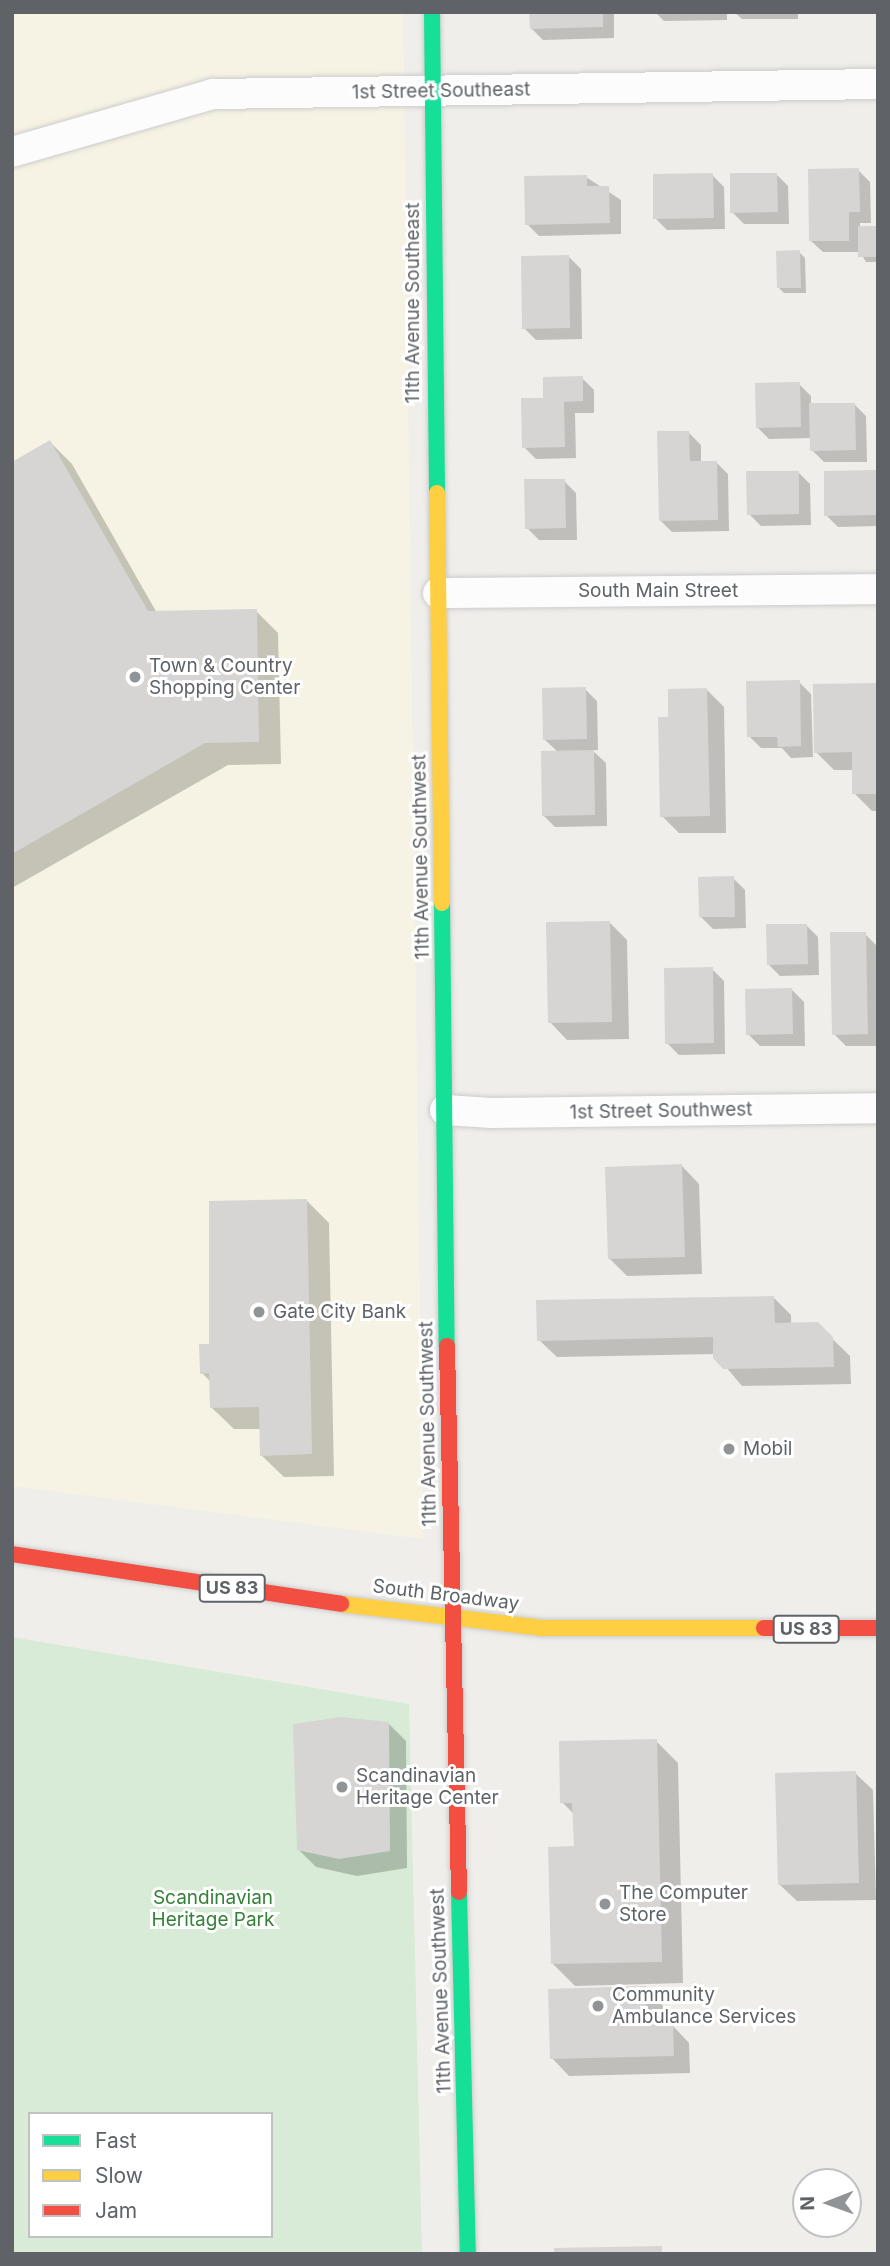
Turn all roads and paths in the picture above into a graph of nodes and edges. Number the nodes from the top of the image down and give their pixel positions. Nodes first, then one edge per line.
1 (432, 12) edge
2 (878, 84) edge
3 (433, 91) junction
4 (12, 152) edge
5 (878, 589) edge
6 (438, 593) junction
7 (878, 1108) edge
8 (445, 1110) junction
9 (12, 1555) edge
10 (453, 1617) junction
11 (878, 1628) edge
12 (468, 2254) edge

1 - 3 street, 11th Avenue Southeast
2 - 3 street, 1st Street Southeast
3 - 4 street, 1st Street Southeast
3 - 6 street, 11th Avenue Southeast
5 - 6 street, South Main Street
6 - 8 street, 11th Avenue Southwest
7 - 8 street, 1st Street Southwest
8 - 10 street, 11th Avenue Southwest
9 - 10 street, South Broadway / US 83
10 - 11 street, South Broadway / US 83
10 - 12 street, 11th Avenue Southwest

